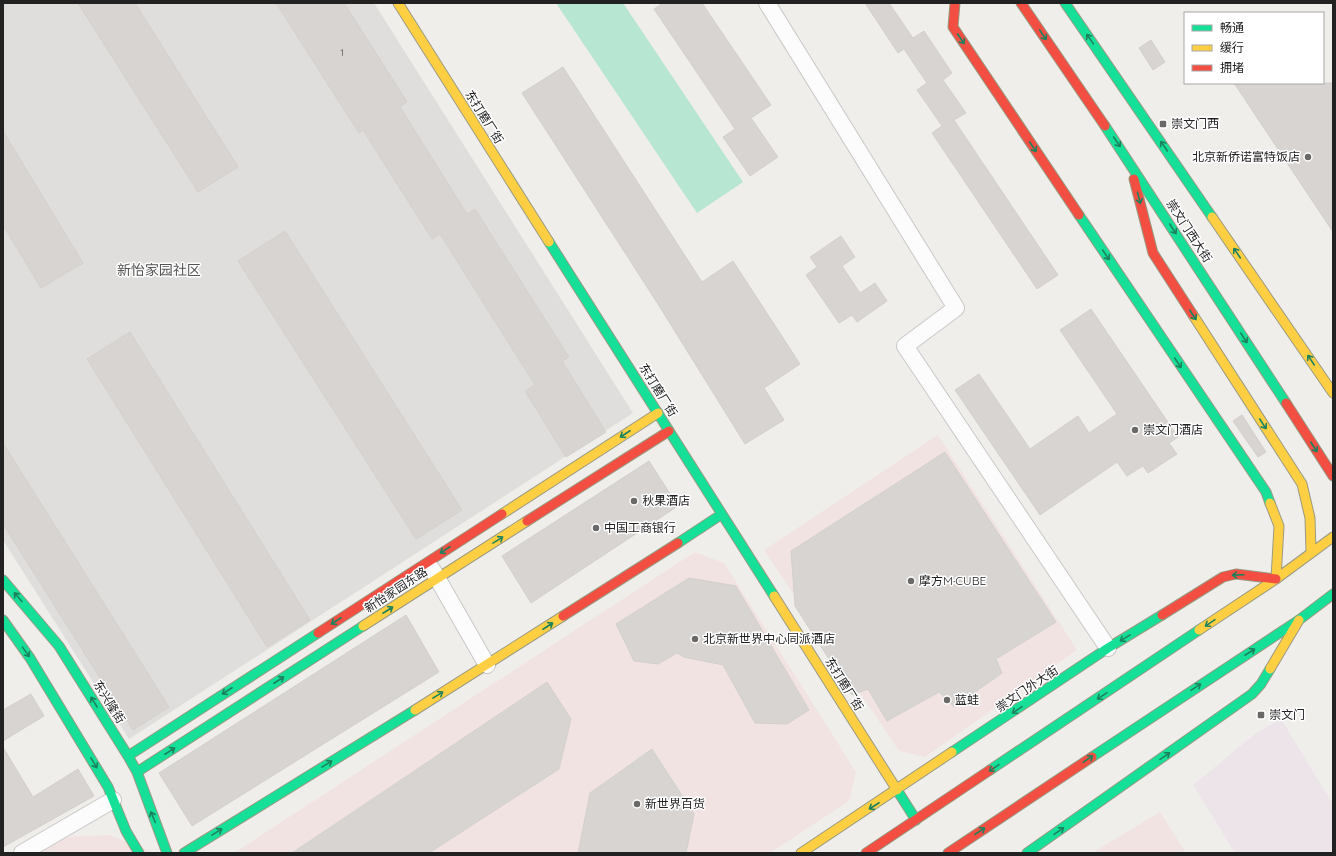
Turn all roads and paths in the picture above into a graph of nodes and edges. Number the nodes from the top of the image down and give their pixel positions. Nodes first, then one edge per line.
1 (398, 3) edge
2 (767, 3) edge
3 (955, 3) edge
4 (1022, 3) edge
5 (1065, 3) edge
6 (1129, 161) junction
7 (1333, 393) edge
8 (658, 413) junction
9 (669, 431) junction
10 (1333, 476) edge
11 (722, 514) junction
12 (1333, 536) edge
13 (1311, 553) junction
14 (427, 562) junction
15 (438, 578) junction
16 (1276, 578) junction
17 (3, 580) edge
18 (1333, 594) edge
19 (3, 620) edge
20 (1299, 620) junction
21 (1108, 648) junction
22 (487, 665) junction
23 (128, 756) junction
24 (138, 772) junction
25 (897, 790) junction
26 (113, 800) junction
27 (916, 820) junction
28 (22, 853) edge
29 (139, 853) edge
30 (167, 853) edge
31 (184, 853) edge
32 (801, 853) edge
33 (866, 853) edge
34 (948, 853) edge
35 (1027, 853) edge

1 - 8 street, 东打磨厂街
2 - 21 street
3 -> 16 street
4 -> 6 street, 崇文门西大街
7 -> 5 street
6 -> 10 street, 崇文门西大街
6 -> 13 street
8 - 9 street, 东打磨厂街
8 -> 14 street, 新怡家园东路
9 - 11 street, 东打磨厂街
15 -> 9 street, 新怡家园东路
22 -> 11 street
11 - 25 street, 东打磨厂街
12 - 13 street
13 - 16 street
14 - 15 street
14 -> 23 street, 新怡家园东路
15 - 22 street
24 -> 15 street, 新怡家园东路
16 -> 21 street, 崇文门外大街
16 -> 27 street
23 -> 17 street, 东兴隆街
18 - 20 street
19 -> 26 street
34 -> 20 street
35 -> 20 street
21 -> 25 street, 崇文门外大街
31 -> 22 street
23 - 24 street, 东兴隆街
30 -> 24 street, 东兴隆街
25 - 27 street, 东打磨厂街
25 -> 32 street, 崇文门外大街
26 - 28 street
26 - 29 street
27 - 33 street

